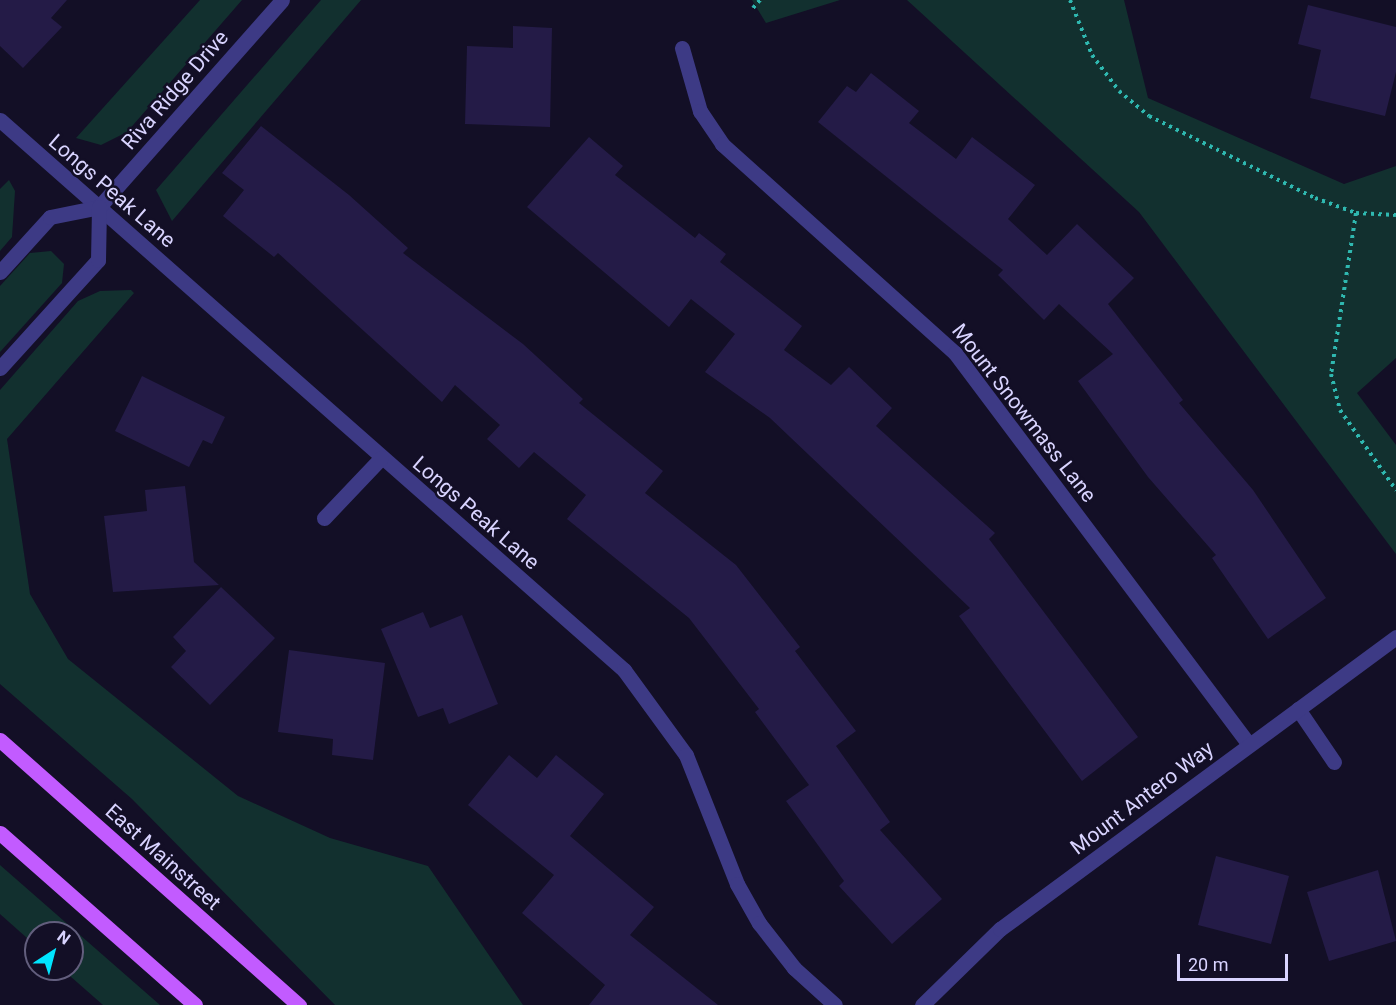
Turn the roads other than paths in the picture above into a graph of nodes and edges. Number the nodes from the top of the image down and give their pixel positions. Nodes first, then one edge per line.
1 (282, 0) edge
2 (682, 48) dead end
3 (0, 120) edge
4 (99, 207) junction
5 (0, 272) edge
6 (0, 368) edge
7 (381, 458) junction
8 (324, 518) dead end
9 (1396, 637) edge
10 (1298, 709) junction
11 (0, 740) edge
12 (1249, 744) junction
13 (1334, 762) dead end
14 (0, 833) edge
15 (195, 1005) edge
16 (299, 1005) edge
17 (835, 1005) edge
18 (922, 1005) edge

1 - 4 street, Riva Ridge Drive
2 - 12 street, Mount Snowmass Lane
3 - 4 street, Longs Peak Lane
4 - 5 street
4 - 6 street
4 - 7 street, Longs Peak Lane
7 - 8 street
7 - 17 street, Longs Peak Lane
9 - 10 street, Mount Antero Way
10 - 12 street, Mount Antero Way
10 - 13 street
11 - 16 main road, East Mainstreet
12 - 18 street, Mount Antero Way
14 - 15 main road

